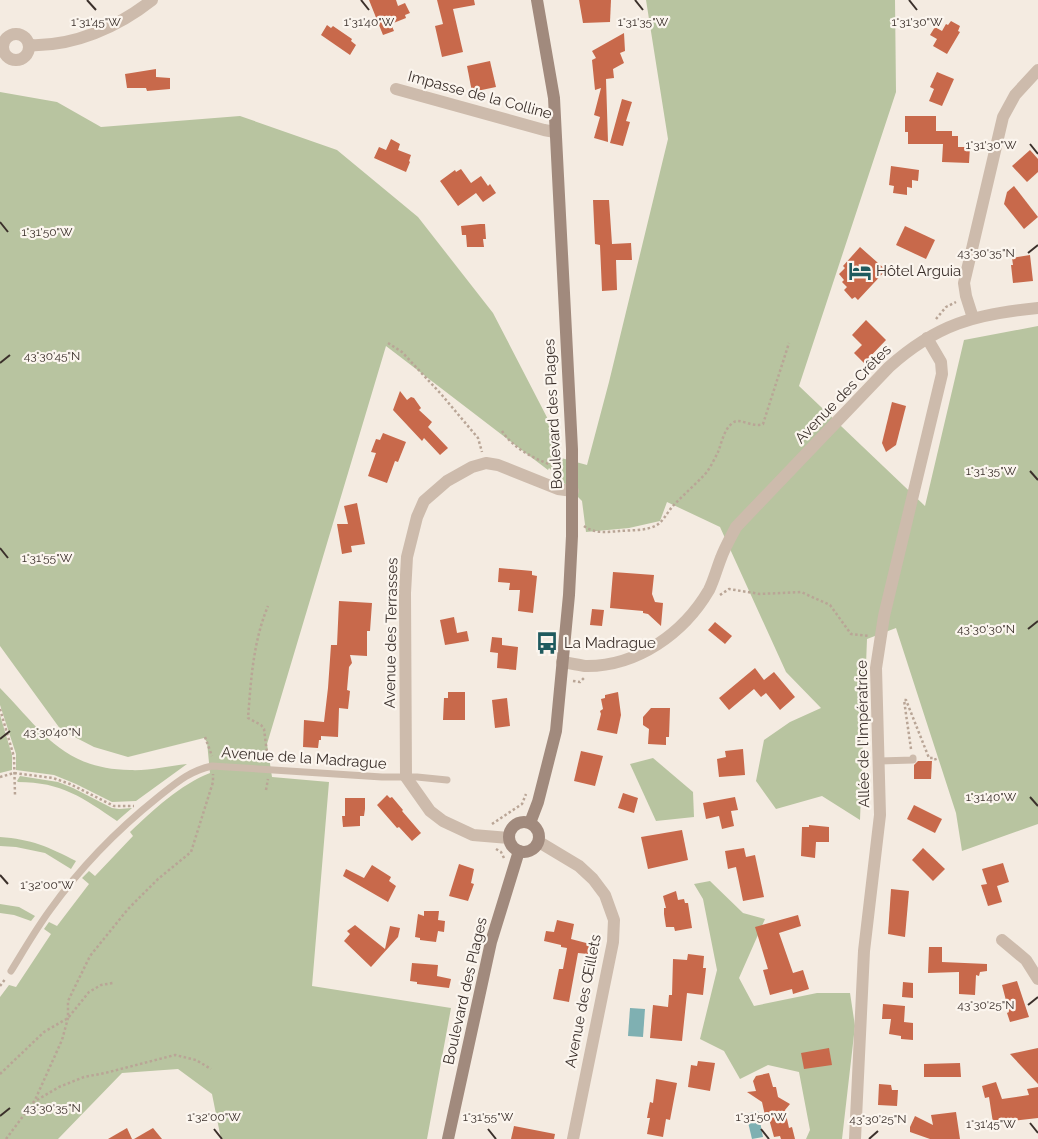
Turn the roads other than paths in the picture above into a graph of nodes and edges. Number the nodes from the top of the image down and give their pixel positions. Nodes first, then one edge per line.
1 (152, 0) edge
2 (537, 0) edge
3 (29, 45) junction
4 (2, 53) edge
5 (1038, 70) edge
6 (396, 89) dead end
7 (555, 132) junction
8 (1038, 308) edge
9 (973, 318) junction
10 (927, 338) junction
11 (568, 491) junction
12 (562, 662) junction
13 (912, 758) road end
14 (879, 761) junction
15 (406, 777) junction
16 (447, 780) dead end
17 (530, 823) junction
18 (509, 838) junction
19 (539, 842) junction
20 (519, 852) junction
21 (1002, 940) dead end
22 (10, 970) dead end
23 (1038, 979) edge
24 (448, 1139) edge
25 (573, 1139) edge
26 (855, 1139) edge

1 - 3 street
2 - 7 main road, Boulevard des Plages
3 - 4 street
3 - 4 street
5 - 9 street
6 - 7 street, Impasse de la Colline
7 - 11 main road, Boulevard des Plages
8 - 9 street, Avenue des Crêtes
9 - 10 street, Avenue des Crêtes
10 - 12 street, Avenue des Crêtes
10 - 14 street, Allée de l'Impératrice
11 - 12 main road, Boulevard des Plages
11 - 15 street, Avenue des Terrasses
12 - 17 main road, Boulevard des Plages
13 - 14 lane
14 - 26 street, Allée de l'Impératrice
15 - 16 lane, Avenue de la Madrague
15 - 18 street
15 - 22 lane, Avenue de la Madrague
17 - 18 main road
17 - 19 main road
18 - 20 main road
19 - 20 main road
19 - 25 street, Avenue des Œillets
20 - 24 main road, Boulevard des Plages
21 - 23 street

